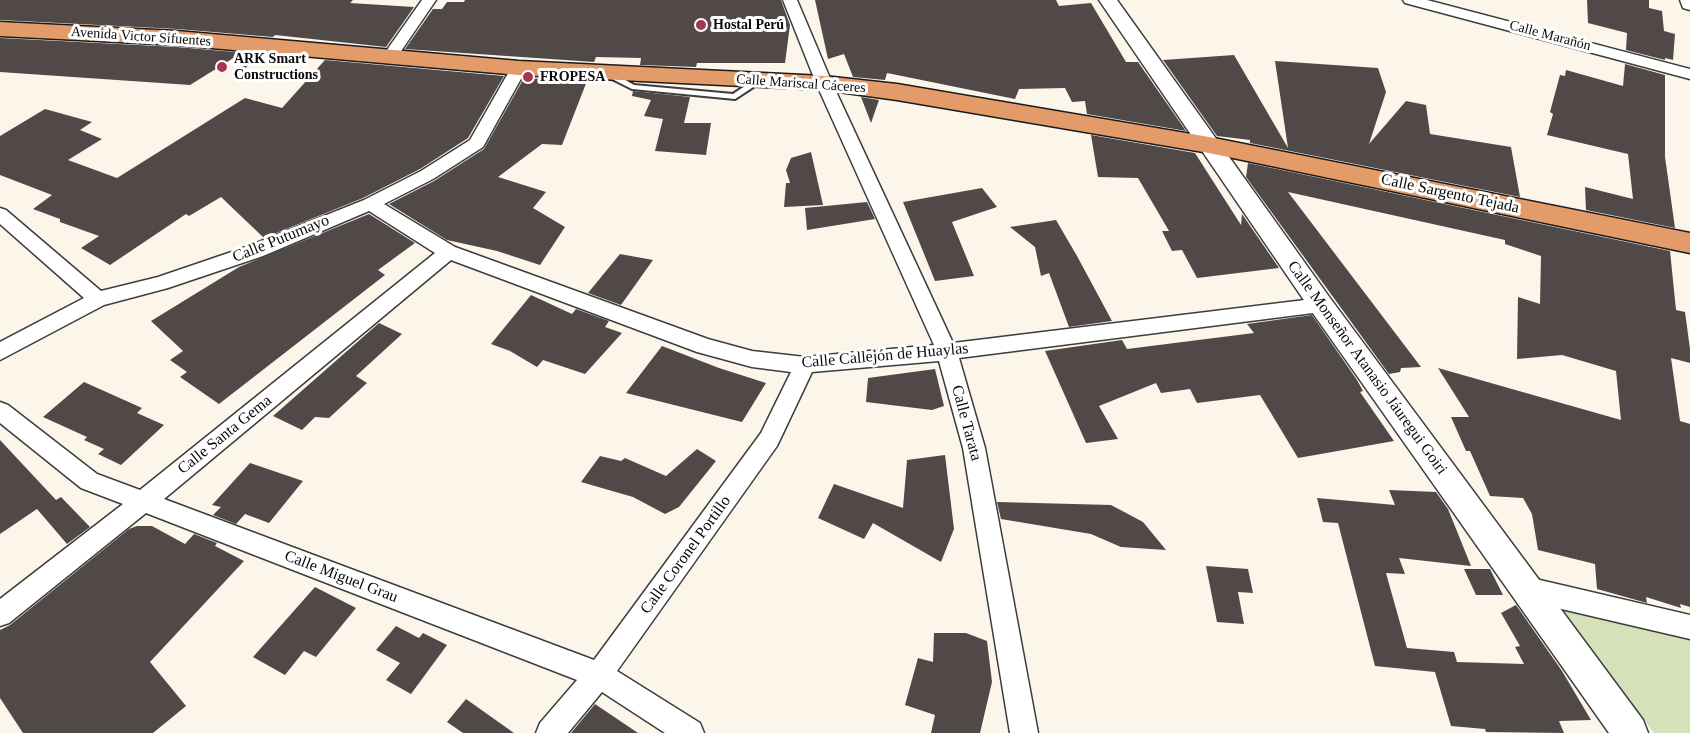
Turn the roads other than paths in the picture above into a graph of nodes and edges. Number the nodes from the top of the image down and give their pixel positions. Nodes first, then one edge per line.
1 (429, 0) edge
2 (790, 0) edge
3 (1108, 0) edge
4 (1410, 0) edge
5 (1487, 6) dead end
6 (1512, 25) junction
7 (0, 29) edge
8 (390, 57) junction
9 (519, 68) junction
10 (1690, 74) edge
11 (824, 83) junction
12 (1209, 145) junction
13 (370, 204) junction
14 (0, 214) edge
15 (1690, 243) edge
16 (448, 252) junction
17 (98, 299) junction
18 (1321, 305) junction
19 (0, 352) edge
20 (947, 352) junction
21 (805, 365) junction
22 (0, 411) edge
23 (143, 502) junction
24 (1527, 589) junction
25 (0, 614) edge
26 (1690, 627) edge
27 (599, 675) junction
28 (550, 733) edge
29 (690, 733) edge
30 (1024, 733) edge
31 (1630, 733) edge

1 - 8 street
2 - 11 street, Calle Tarata
3 - 12 street, Calle Monseñor Atanasio Jáuregui Goiri
4 - 6 street, Calle Marañón
5 - 6 street
6 - 10 street, Calle Marañón
7 - 8 highway, Avenida Victor Sifuentes
8 - 9 highway, Calle Mariscal Cáceres
9 - 11 highway, Calle Mariscal Cáceres
9 - 13 street, Calle Putumayo
11 - 12 highway, Calle Mariscal Cáceres
11 - 20 street, Calle Tarata
12 - 15 highway, Calle Sargento Tejada
12 - 18 street, Calle Monseñor Atanasio Jáuregui Goiri
13 - 16 street, Calle Callejón de Huaylas
13 - 17 street, Calle Putumayo
14 - 17 street
16 - 21 street, Calle Callejón de Huaylas
16 - 23 street, Calle Santa Gema
17 - 19 street, Calle Putumayo
18 - 20 street, Calle Callejón de Huaylas
18 - 24 street, Calle Monseñor Atanasio Jáuregui Goiri
20 - 21 street, Calle Callejón de Huaylas
20 - 30 street, Calle Tarata
21 - 27 street, Calle Coronel Portillo
22 - 23 street, Calle Miguel Grau
23 - 25 street, Calle Santa Gema
23 - 27 street, Calle Miguel Grau
24 - 26 street
24 - 31 street, Calle Monseñor Atanasio Jáuregui Goiri
27 - 28 street, Calle Coronel Portillo
27 - 29 street, Calle Miguel Grau

